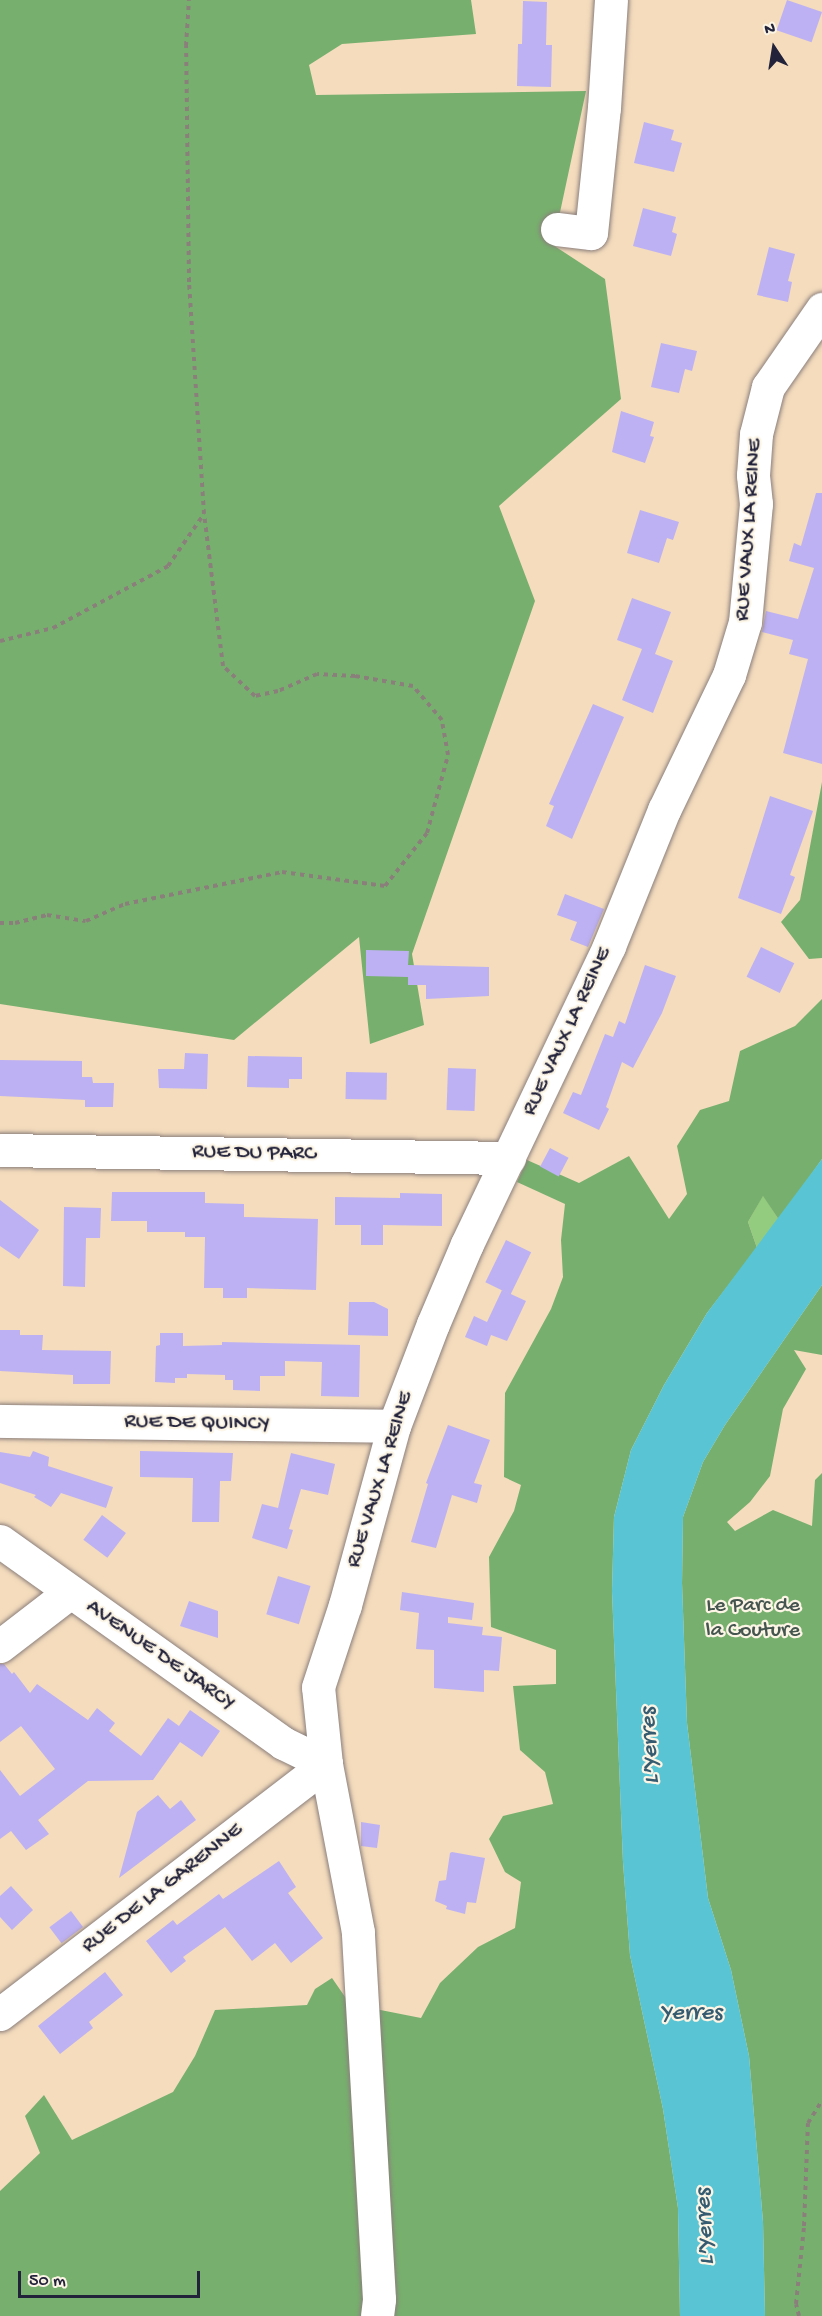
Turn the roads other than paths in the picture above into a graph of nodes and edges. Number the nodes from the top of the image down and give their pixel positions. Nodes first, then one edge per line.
1 (611, 0) edge
2 (557, 228) dead end
3 (822, 309) edge
4 (0, 1150) edge
5 (508, 1158) junction
6 (0, 1421) edge
7 (394, 1426) junction
8 (0, 1541) edge
9 (70, 1592) junction
10 (0, 1646) edge
11 (326, 1764) junction
12 (0, 2014) edge
13 (377, 2316) edge

1 - 2 street
3 - 5 street, RUE VAUX LA REINE
4 - 5 street, RUE DU PARC
5 - 7 street, RUE VAUX LA REINE
6 - 7 street, RUE DE QUINCY
7 - 11 street, RUE VAUX LA REINE
8 - 9 street, AVENUE DE JARCY
9 - 10 street
9 - 11 street, AVENUE DE JARCY
11 - 12 street, RUE DE LA GARENNE
11 - 13 street, RUE VAUX LA REINE

